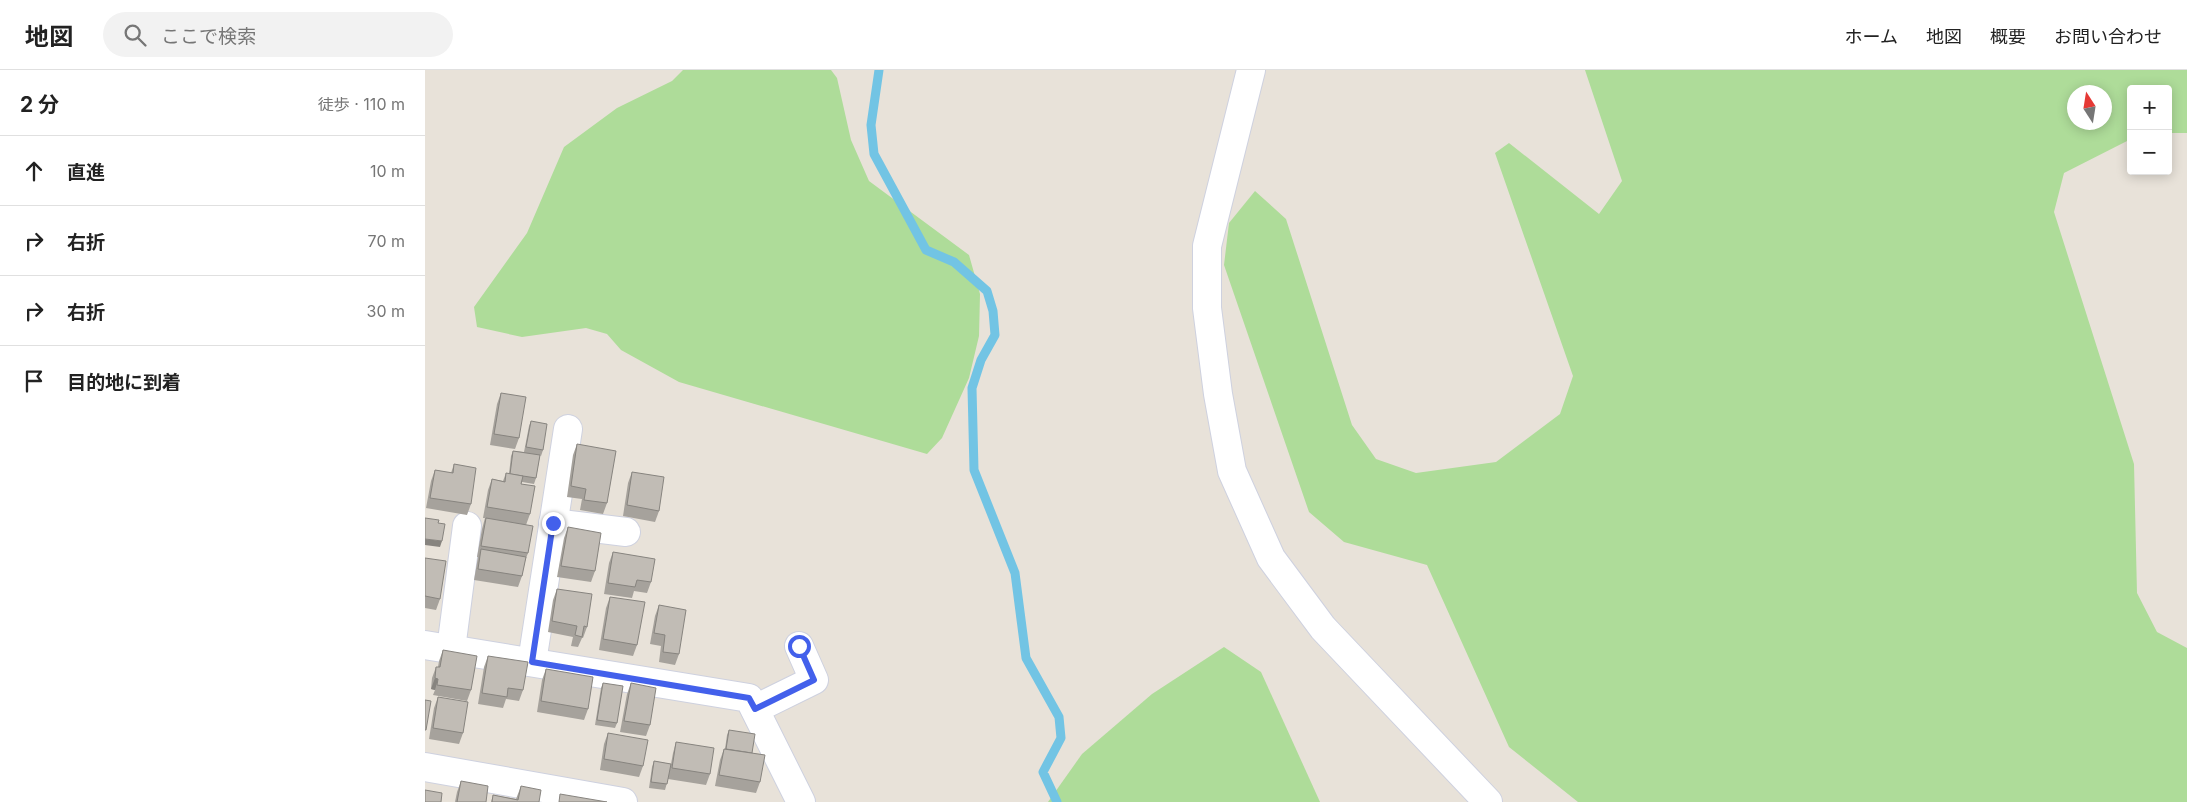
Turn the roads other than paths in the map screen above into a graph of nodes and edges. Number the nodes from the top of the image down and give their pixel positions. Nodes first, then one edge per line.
1 (1251, 70) edge
2 (568, 429) dead end
3 (553, 523) junction
4 (467, 526) dead end
5 (626, 532) dead end
6 (425, 645) edge
7 (799, 646) dead end
8 (451, 649) junction
9 (532, 662) junction
10 (755, 709) junction
11 (425, 767) edge
12 (623, 802) edge
13 (801, 802) edge
14 (1488, 802) edge

1 - 14 street
2 - 3 street
3 - 5 street
3 - 9 street
4 - 8 street
6 - 8 street
7 - 10 street
8 - 9 street
9 - 10 street
10 - 13 street
11 - 12 street

